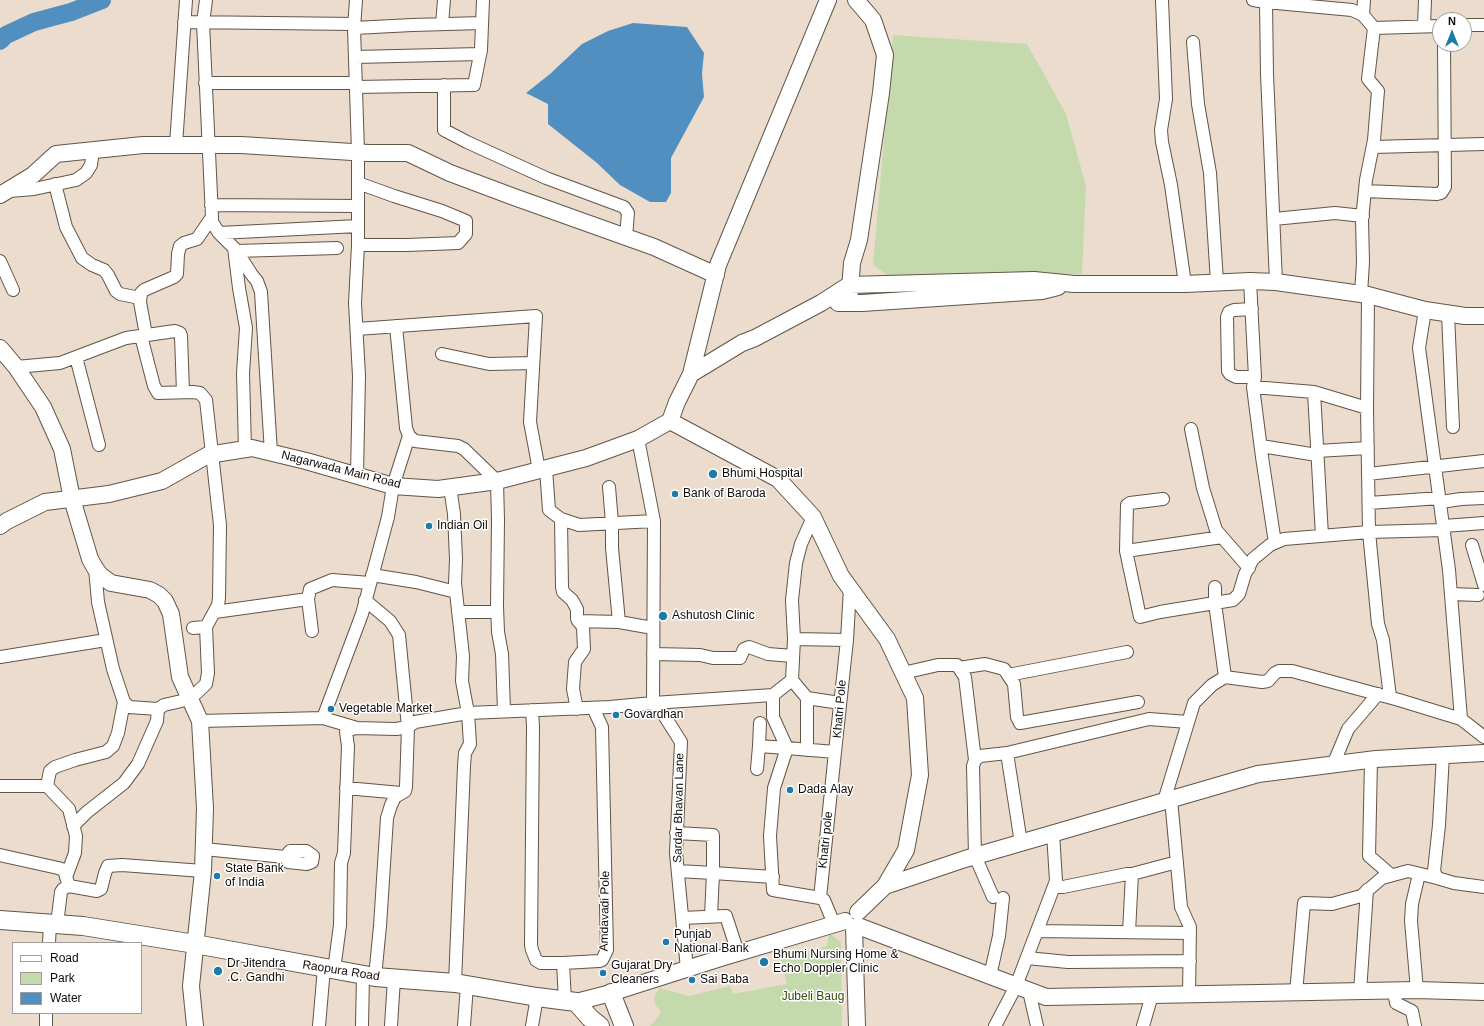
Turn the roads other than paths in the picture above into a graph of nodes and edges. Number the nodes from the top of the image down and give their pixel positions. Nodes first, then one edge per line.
1 (186, 0) edge
2 (206, 0) edge
3 (356, 0) edge
4 (444, 0) edge
5 (484, 0) edge
6 (828, 0) edge
7 (856, 0) edge
8 (1162, 0) edge
9 (1253, 0) edge
10 (1364, 0) edge
11 (1425, 0) edge
12 (1266, 2) junction
13 (1363, 15) junction
14 (184, 22) junction
15 (203, 23) junction
16 (482, 23) junction
17 (442, 24) junction
18 (1484, 24) edge
19 (1472, 25) edge
20 (354, 26) junction
21 (1424, 26) junction
22 (1432, 26) edge
23 (1374, 28) junction
24 (1193, 42) dead end
25 (1444, 52) edge
26 (480, 54) junction
27 (355, 57) junction
28 (205, 83) junction
29 (356, 85) junction
30 (444, 86) junction
31 (1484, 144) edge
32 (176, 145) junction
33 (209, 145) junction
34 (1444, 145) junction
35 (1373, 147) junction
36 (93, 150) junction
37 (358, 152) junction
38 (358, 183) junction
39 (55, 184) junction
40 (1365, 191) junction
41 (4, 193) edge
42 (358, 206) junction
43 (211, 211) junction
44 (1363, 216) junction
45 (1274, 219) junction
46 (358, 226) junction
47 (219, 233) junction
48 (626, 237) junction
49 (358, 245) junction
50 (337, 248) dead end
51 (235, 249) junction
52 (0, 262) edge
53 (716, 275) junction
54 (1250, 281) junction
55 (1217, 282) junction
56 (1276, 282) junction
57 (1074, 284) junction
58 (1186, 284) junction
59 (856, 285) junction
60 (13, 290) dead end
61 (1364, 294) junction
62 (140, 298) junction
63 (821, 303) junction
64 (855, 303) junction
65 (1252, 310) junction
66 (1426, 310) junction
67 (1448, 314) junction
68 (1484, 316) edge
69 (396, 326) junction
70 (357, 329) junction
71 (143, 335) junction
72 (0, 348) edge
73 (442, 354) dead end
74 (76, 357) junction
75 (533, 363) junction
76 (16, 367) junction
77 (692, 374) junction
78 (1254, 382) junction
79 (183, 392) junction
80 (1314, 392) junction
81 (1368, 408) junction
82 (670, 421) junction
83 (1453, 427) dead end
84 (1191, 429) dead end
85 (409, 436) junction
86 (638, 439) junction
87 (99, 445) dead end
88 (1261, 446) junction
89 (1368, 448) junction
90 (245, 449) junction
91 (271, 452) junction
92 (1317, 453) junction
93 (212, 454) junction
94 (1484, 461) edge
95 (1436, 467) junction
96 (542, 470) junction
97 (1368, 474) junction
98 (357, 475) junction
99 (497, 481) junction
100 (393, 486) junction
101 (609, 487) dead end
102 (450, 488) junction
103 (1484, 498) edge
104 (72, 499) junction
105 (1163, 499) dead end
106 (1440, 500) junction
107 (1369, 503) junction
108 (813, 517) junction
109 (561, 519) junction
110 (654, 521) junction
111 (1484, 522) edge
112 (612, 523) junction
113 (0, 526) edge
114 (1444, 528) junction
115 (1369, 532) junction
116 (1322, 536) junction
117 (1222, 537) junction
118 (1275, 543) junction
119 (1472, 546) dead end
120 (1126, 551) junction
121 (95, 568) junction
122 (1249, 568) junction
123 (371, 579) junction
124 (1215, 587) dead end
125 (850, 588) junction
126 (1481, 590) edge
127 (456, 592) junction
128 (1451, 594) junction
129 (308, 599) junction
130 (366, 600) junction
131 (1215, 603) junction
132 (215, 612) junction
133 (458, 612) junction
134 (497, 612) junction
135 (578, 621) junction
136 (619, 622) junction
137 (206, 627) junction
138 (193, 628) dead end
139 (653, 628) junction
140 (312, 631) dead end
141 (794, 639) junction
142 (106, 640) junction
143 (847, 640) junction
144 (1127, 652) dead end
145 (653, 654) junction
146 (793, 656) junction
147 (0, 657) edge
148 (959, 668) junction
149 (903, 673) junction
150 (1008, 675) junction
151 (1225, 677) junction
152 (792, 680) junction
153 (772, 695) junction
154 (1384, 696) junction
155 (807, 698) junction
156 (190, 699) junction
157 (124, 702) junction
158 (1138, 702) dead end
159 (653, 703) junction
160 (840, 703) junction
161 (593, 708) junction
162 (158, 709) junction
163 (576, 709) junction
164 (532, 710) junction
165 (504, 711) junction
166 (468, 713) junction
167 (323, 718) junction
168 (1461, 719) junction
169 (200, 721) junction
170 (1188, 722) junction
171 (760, 723) dead end
172 (408, 727) junction
173 (357, 728) junction
174 (1484, 737) edge
175 (759, 746) junction
176 (787, 748) junction
177 (807, 750) junction
178 (835, 752) junction
179 (1007, 753) junction
180 (1484, 753) edge
181 (1443, 755) junction
182 (975, 760) junction
183 (1371, 760) junction
184 (1333, 765) junction
185 (757, 770) dead end
186 (0, 786) edge
187 (47, 786) junction
188 (346, 788) junction
189 (401, 793) junction
190 (1167, 800) junction
191 (74, 826) junction
192 (676, 833) junction
193 (1053, 833) junction
194 (1021, 842) junction
195 (204, 849) junction
196 (0, 855) edge
197 (975, 856) junction
198 (285, 857) dead end
199 (1177, 862) junction
200 (203, 871) junction
201 (678, 871) junction
202 (713, 873) junction
203 (1132, 874) junction
204 (1419, 874) junction
205 (1391, 876) junction
206 (772, 877) junction
207 (1436, 878) junction
208 (68, 882) junction
209 (885, 886) junction
210 (1054, 887) junction
211 (1484, 888) edge
212 (1368, 890) junction
213 (820, 898) junction
214 (711, 916) junction
215 (682, 918) junction
216 (0, 920) edge
217 (850, 922) junction
218 (54, 924) junction
219 (1037, 931) junction
220 (1128, 932) junction
221 (1190, 933) junction
222 (49, 942) edge
223 (195, 944) junction
224 (738, 953) junction
225 (1027, 958) junction
226 (1190, 961) junction
227 (563, 962) junction
228 (329, 969) junction
229 (687, 969) junction
230 (369, 976) junction
231 (990, 976) junction
232 (394, 979) junction
233 (461, 984) junction
234 (1023, 989) junction
235 (1417, 990) junction
236 (1394, 991) junction
237 (1360, 992) junction
238 (1484, 992) edge
239 (611, 993) junction
240 (1296, 993) junction
241 (1152, 995) junction
242 (1189, 995) junction
243 (537, 997) junction
244 (570, 1001) junction
245 (46, 1014) edge
246 (46, 1026) edge
247 (195, 1026) edge
248 (319, 1026) edge
249 (362, 1026) edge
250 (391, 1026) edge
251 (464, 1026) edge
252 (532, 1026) edge
253 (600, 1026) edge
254 (624, 1026) edge
255 (857, 1026) edge
256 (995, 1026) edge
257 (1037, 1026) edge
258 (1143, 1026) edge
259 (1415, 1026) edge

1 - 14 street
2 - 15 street
3 - 20 street
4 - 17 street
5 - 16 street
6 - 53 street
7 - 59 street
8 - 58 street
9 - 12 street
10 - 13 street
11 - 21 street
12 - 13 street
12 - 45 street
13 - 23 street
14 - 15 street
14 - 32 street
15 - 20 street
15 - 28 street
16 - 17 street
16 - 26 street
17 - 20 street
18 - 19 street
20 - 27 street
21 - 22 street
21 - 23 street
23 - 35 street
24 - 55 street
25 - 34 street
26 - 27 street
26 - 30 street
27 - 29 street
28 - 29 street
28 - 33 street
29 - 30 street
29 - 37 street
30 - 48 street
31 - 34 street
32 - 33 street
32 - 36 street
33 - 37 street
33 - 43 street
34 - 35 street
34 - 40 street
35 - 40 street
36 - 39 street
36 - 41 street
37 - 38 street
37 - 48 street
38 - 42 street
38 - 49 street
39 - 41 street
39 - 62 street
40 - 44 street
42 - 43 street
42 - 46 street
43 - 47 street
43 - 62 street
44 - 45 street
44 - 61 street
45 - 56 street
46 - 47 street
46 - 49 street
47 - 51 street
48 - 53 street
49 - 70 street
50 - 51 street
51 - 90 street
51 - 91 street
52 - 60 street
53 - 77 street
54 - 55 street
54 - 56 street
54 - 65 street
55 - 58 street
56 - 61 street
57 - 58 street
57 - 59 street
57 - 64 street
59 - 63 street
59 - 64 street
61 - 66 street
61 - 81 street
62 - 71 street
63 - 64 street
63 - 77 street
65 - 78 street
65 - 78 street
66 - 67 street
66 - 95 street
67 - 68 street
67 - 83 street
69 - 70 street
69 - 75 street
69 - 85 street
70 - 98 street
71 - 74 street
71 - 79 street
71 - 79 street
72 - 76 street
73 - 75 street
74 - 76 street
74 - 87 street
75 - 96 street
76 - 104 street
77 - 82 street
78 - 80 street
78 - 88 street
79 - 93 street
80 - 81 street
80 - 92 street
81 - 89 street
82 - 86 street, Nagarwada Main Road
82 - 108 street
84 - 117 street
85 - 99 street
85 - 100 street
86 - 96 street, Nagarwada Main Road
86 - 110 street
88 - 92 street
88 - 118 street
89 - 92 street
89 - 97 street
90 - 91 street, Nagarwada Main Road
90 - 93 street, Nagarwada Main Road
91 - 98 street, Nagarwada Main Road
92 - 116 street
93 - 104 street, Nagarwada Main Road
93 - 132 street
94 - 95 street
95 - 97 street
95 - 106 street
96 - 99 street, Nagarwada Main Road
96 - 109 street
97 - 107 street
98 - 100 street, Nagarwada Main Road
99 - 102 street, Nagarwada Main Road
99 - 134 street
100 - 102 street, Nagarwada Main Road
100 - 123 street
101 - 112 street
102 - 127 street
103 - 106 street
104 - 113 street, Nagarwada Main Road
104 - 121 street
105 - 120 street
106 - 107 street
106 - 114 street
107 - 115 street
108 - 125 street
108 - 141 street
109 - 112 street
109 - 135 street
110 - 112 street
110 - 139 street
111 - 114 street
112 - 136 street
114 - 115 street
114 - 128 street
115 - 116 street
115 - 154 street
116 - 118 street
117 - 120 street
117 - 122 street
118 - 122 street
119 - 126 street
120 - 131 street
121 - 142 street
121 - 156 street
122 - 131 street
123 - 127 street
123 - 129 street
123 - 130 street
124 - 131 street
125 - 143 street, Khatri Pole
125 - 149 street
126 - 128 street
127 - 133 street
128 - 168 street
129 - 132 street
129 - 140 street
130 - 167 street
130 - 172 street
131 - 151 street
132 - 137 street
133 - 134 street
133 - 166 street
134 - 165 street
135 - 136 street
135 - 163 street
136 - 139 street
137 - 138 street
137 - 156 street
139 - 145 street
141 - 143 street
141 - 146 street
142 - 147 street
142 - 157 street
143 - 160 street, Khatri Pole
144 - 150 street
145 - 146 street
145 - 159 street
146 - 152 street
148 - 149 street
148 - 150 street
148 - 182 street
149 - 209 street
150 - 158 street
151 - 154 street
151 - 170 street
152 - 153 street
152 - 155 street
153 - 159 street
153 - 176 street
154 - 168 street
154 - 184 street
155 - 160 street
155 - 177 street
156 - 162 street
156 - 169 street
157 - 162 street
157 - 187 street
159 - 161 street
159 - 192 street, Sardar Bhavan Lane
160 - 178 street, Khatri Pole
161 - 163 street
161 - 227 street, Amdavadi Pole
162 - 191 street
163 - 164 street
164 - 165 street
164 - 227 street, Amdavadi Pole
165 - 166 street
166 - 172 street
166 - 233 street
167 - 169 street
167 - 173 street
168 - 174 street
169 - 195 street
170 - 179 street
170 - 190 street
171 - 175 street
172 - 173 street
172 - 189 street
173 - 188 street
175 - 176 street, Khatri Pole
175 - 185 street
176 - 177 street, Khatri Pole
176 - 206 street
177 - 178 street, Khatri Pole
178 - 213 street, Khatri pole
179 - 182 street
179 - 194 street
180 - 181 street
181 - 183 street
181 - 207 street
182 - 197 street
183 - 184 street
183 - 205 street
184 - 190 street
186 - 187 street
187 - 191 street
188 - 189 street
188 - 228 street
189 - 230 street
190 - 193 street
190 - 199 street
191 - 208 street
192 - 201 street, Sardar Bhavan Lane
192 - 202 street
193 - 194 street
193 - 210 street
194 - 197 street
195 - 198 street
195 - 200 street
196 - 208 street
197 - 209 street
197 - 231 street
199 - 203 street
199 - 221 street
200 - 208 street
200 - 223 street
201 - 202 street
201 - 215 street, Sardar Bhavan Lane
202 - 206 street
202 - 214 street
203 - 210 street
203 - 220 street
204 - 205 street
204 - 207 street
204 - 235 street
205 - 212 street
206 - 213 street
207 - 211 street
208 - 218 street
209 - 217 street
210 - 219 street
212 - 237 street
212 - 240 street
213 - 217 street
214 - 215 street
214 - 224 street
215 - 229 street, Sardar Bhavan Lane
216 - 218 main road, Raopura Road
217 - 224 street
217 - 231 street
217 - 255 street
218 - 222 street
218 - 223 main road, Raopura Road
219 - 220 street
219 - 225 street
220 - 221 street
221 - 226 street
223 - 228 main road, Raopura Road
223 - 247 street
224 - 229 street
225 - 226 street
225 - 234 street
226 - 242 street
227 - 244 street
228 - 230 main road, Raopura Road
228 - 248 street
229 - 239 street
230 - 232 main road, Raopura Road
230 - 249 street
231 - 234 street
232 - 233 main road, Raopura Road
232 - 250 street
233 - 243 main road, Raopura Road
233 - 251 street
234 - 241 street
234 - 256 street
234 - 257 street
235 - 236 street
235 - 238 street
236 - 237 street
236 - 259 street
237 - 240 street
239 - 244 street
239 - 254 main road
240 - 242 street
241 - 242 street
241 - 258 street
243 - 244 main road, Raopura Road
243 - 252 street
244 - 253 main road
245 - 246 street

